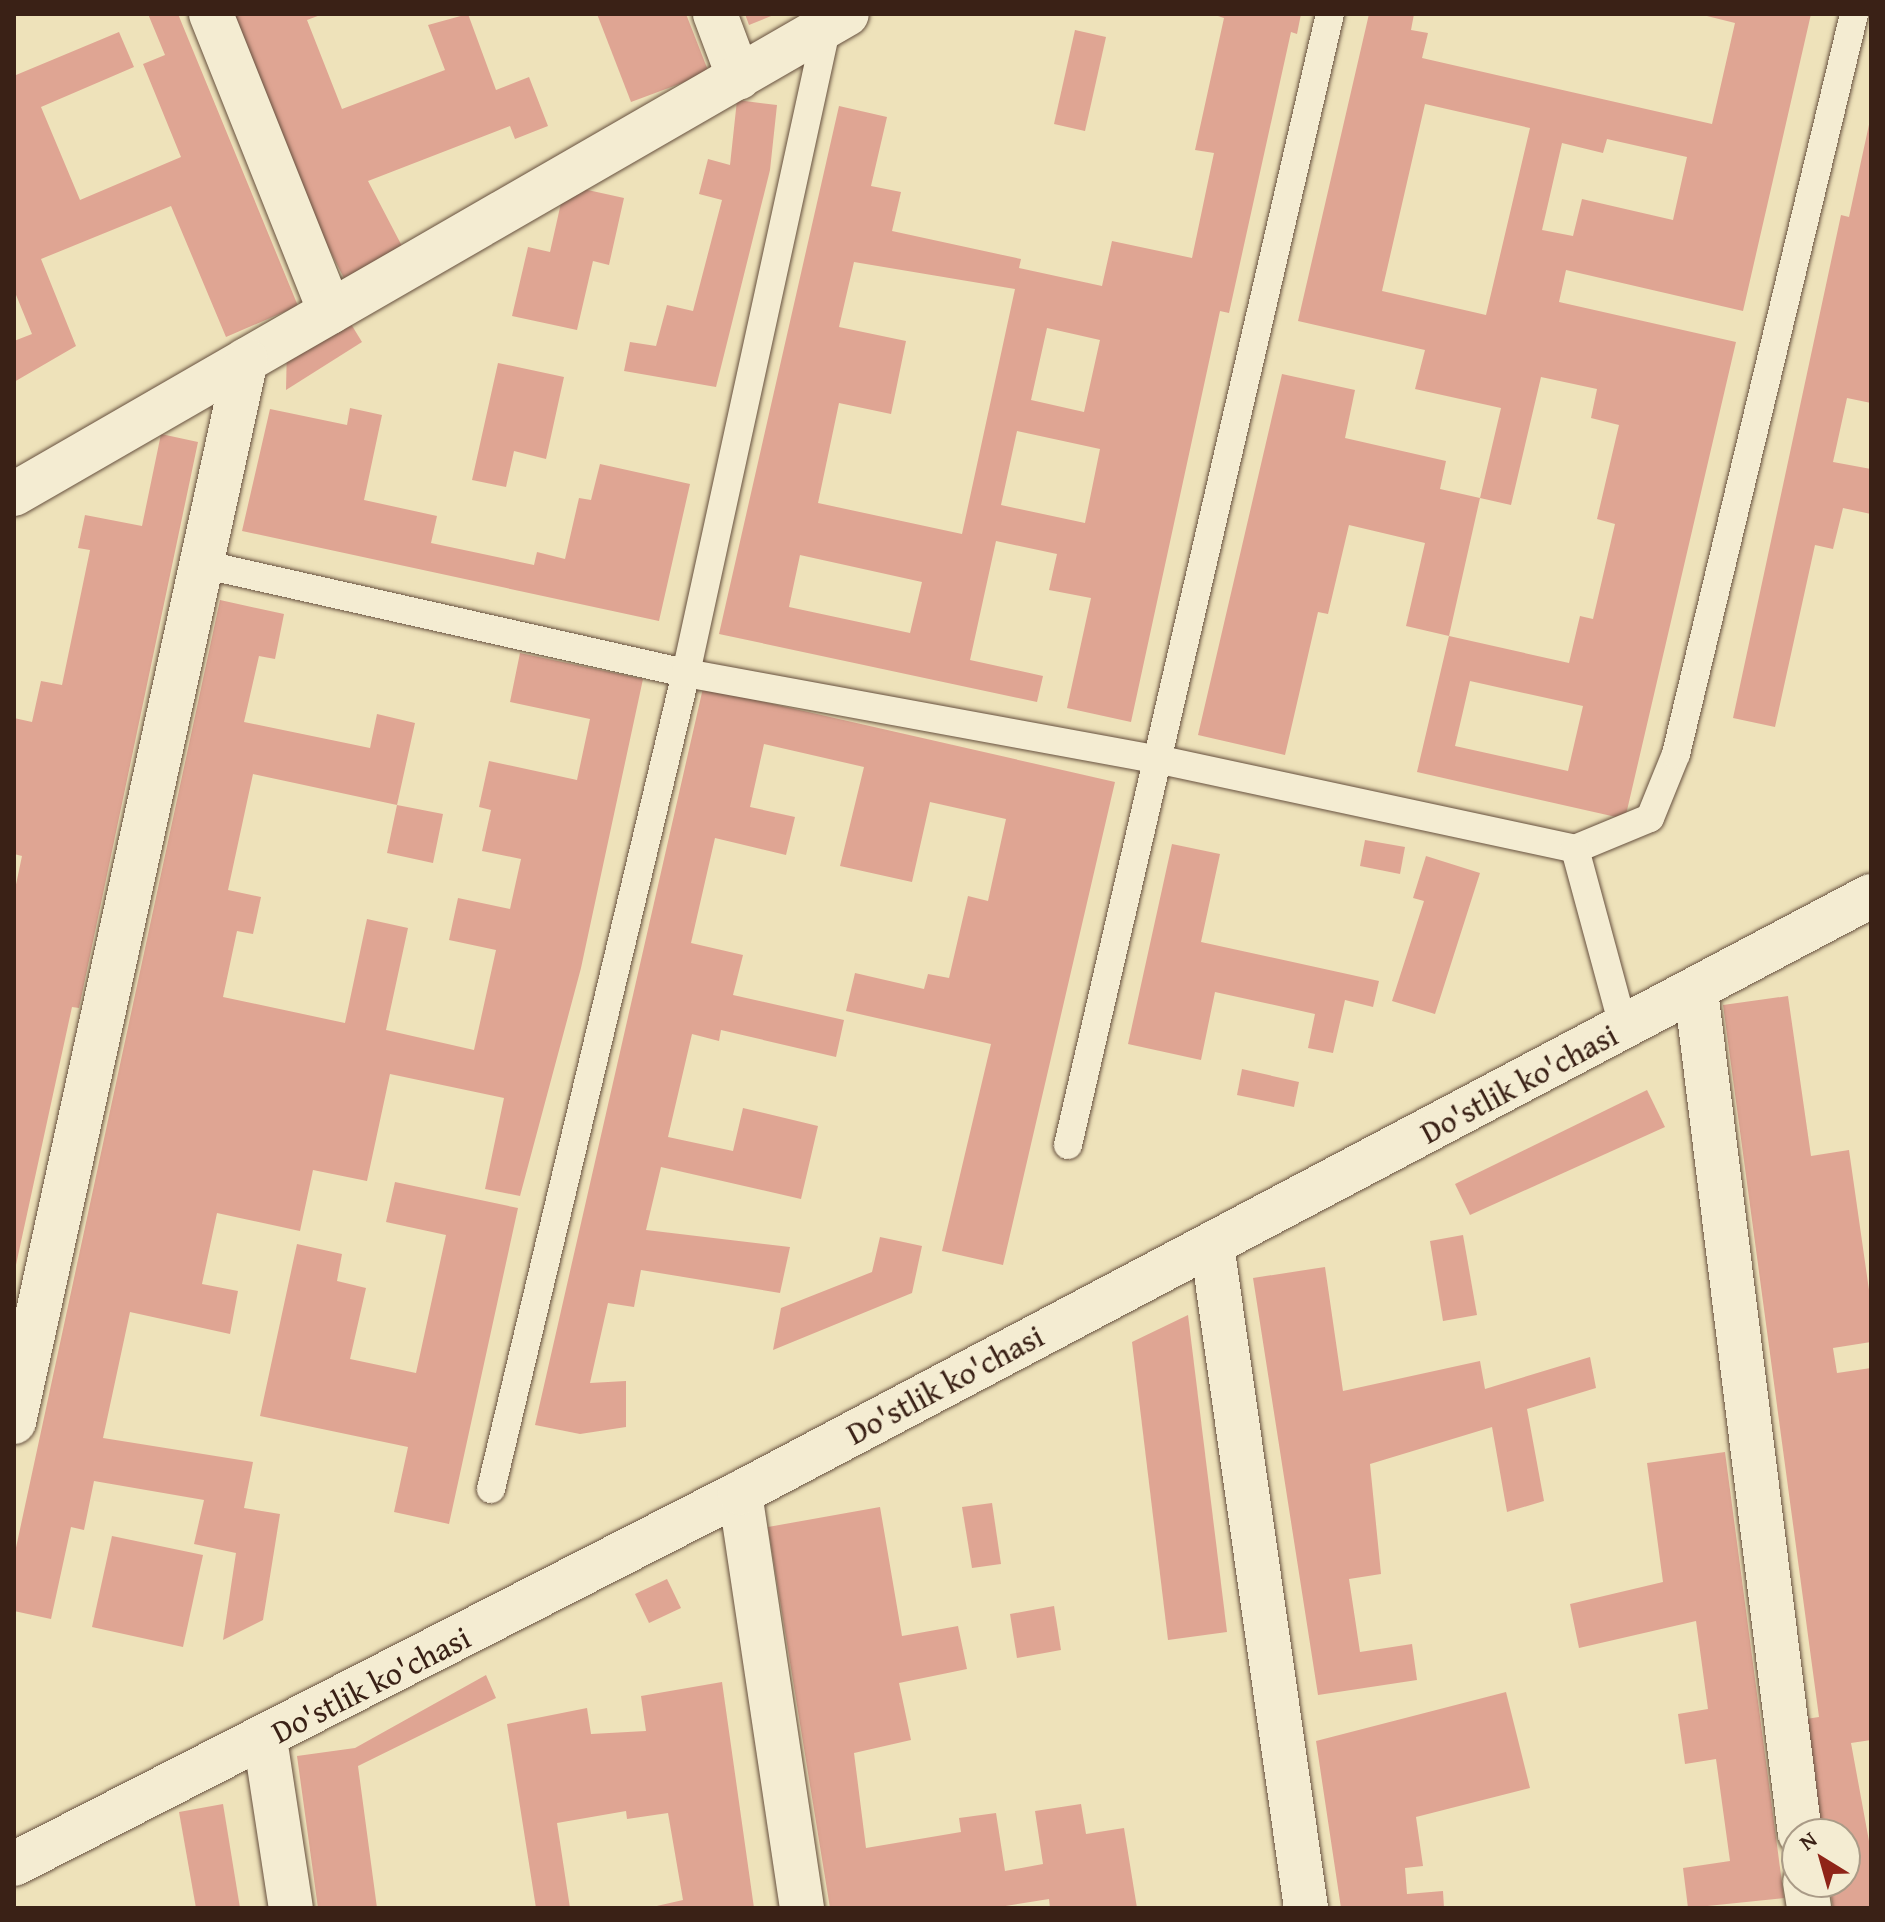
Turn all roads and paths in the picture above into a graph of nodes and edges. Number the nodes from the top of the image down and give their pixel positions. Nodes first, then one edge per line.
1 (211, 14) edge
2 (715, 14) edge
3 (1330, 14) edge
4 (1854, 14) edge
5 (837, 20) edge
6 (739, 78) junction
7 (330, 312) junction
8 (246, 360) junction
9 (14, 494) edge
10 (206, 565) junction
11 (686, 673) junction
12 (1161, 760) junction
13 (1575, 849) junction
14 (1871, 896) edge
15 (1696, 991) junction
16 (1624, 1029) junction
17 (1068, 1145) dead end
18 (1212, 1245) junction
19 (14, 1422) edge
20 (491, 1489) dead end
21 (740, 1493) junction
22 (265, 1739) junction
23 (1798, 1818) edge
24 (14, 1864) edge
25 (291, 1908) edge
26 (802, 1908) edge
27 (1306, 1908) edge

1 - 7 street
2 - 6 street
3 - 12 lane
4 - 13 lane
5 - 6 street
5 - 11 lane
6 - 7 street
7 - 8 street
8 - 9 street
8 - 10 street
10 - 11 lane
10 - 19 street
11 - 12 lane
11 - 20 lane
12 - 13 lane
12 - 17 lane
13 - 16 lane
14 - 15 street, Do'stlik ko'chasi
15 - 16 street, Do'stlik ko'chasi
15 - 23 street
16 - 18 street, Do'stlik ko'chasi
18 - 21 street, Do'stlik ko'chasi
18 - 27 street
21 - 22 street, Do'stlik ko'chasi
21 - 26 street
22 - 24 street, Do'stlik ko'chasi
22 - 25 street

